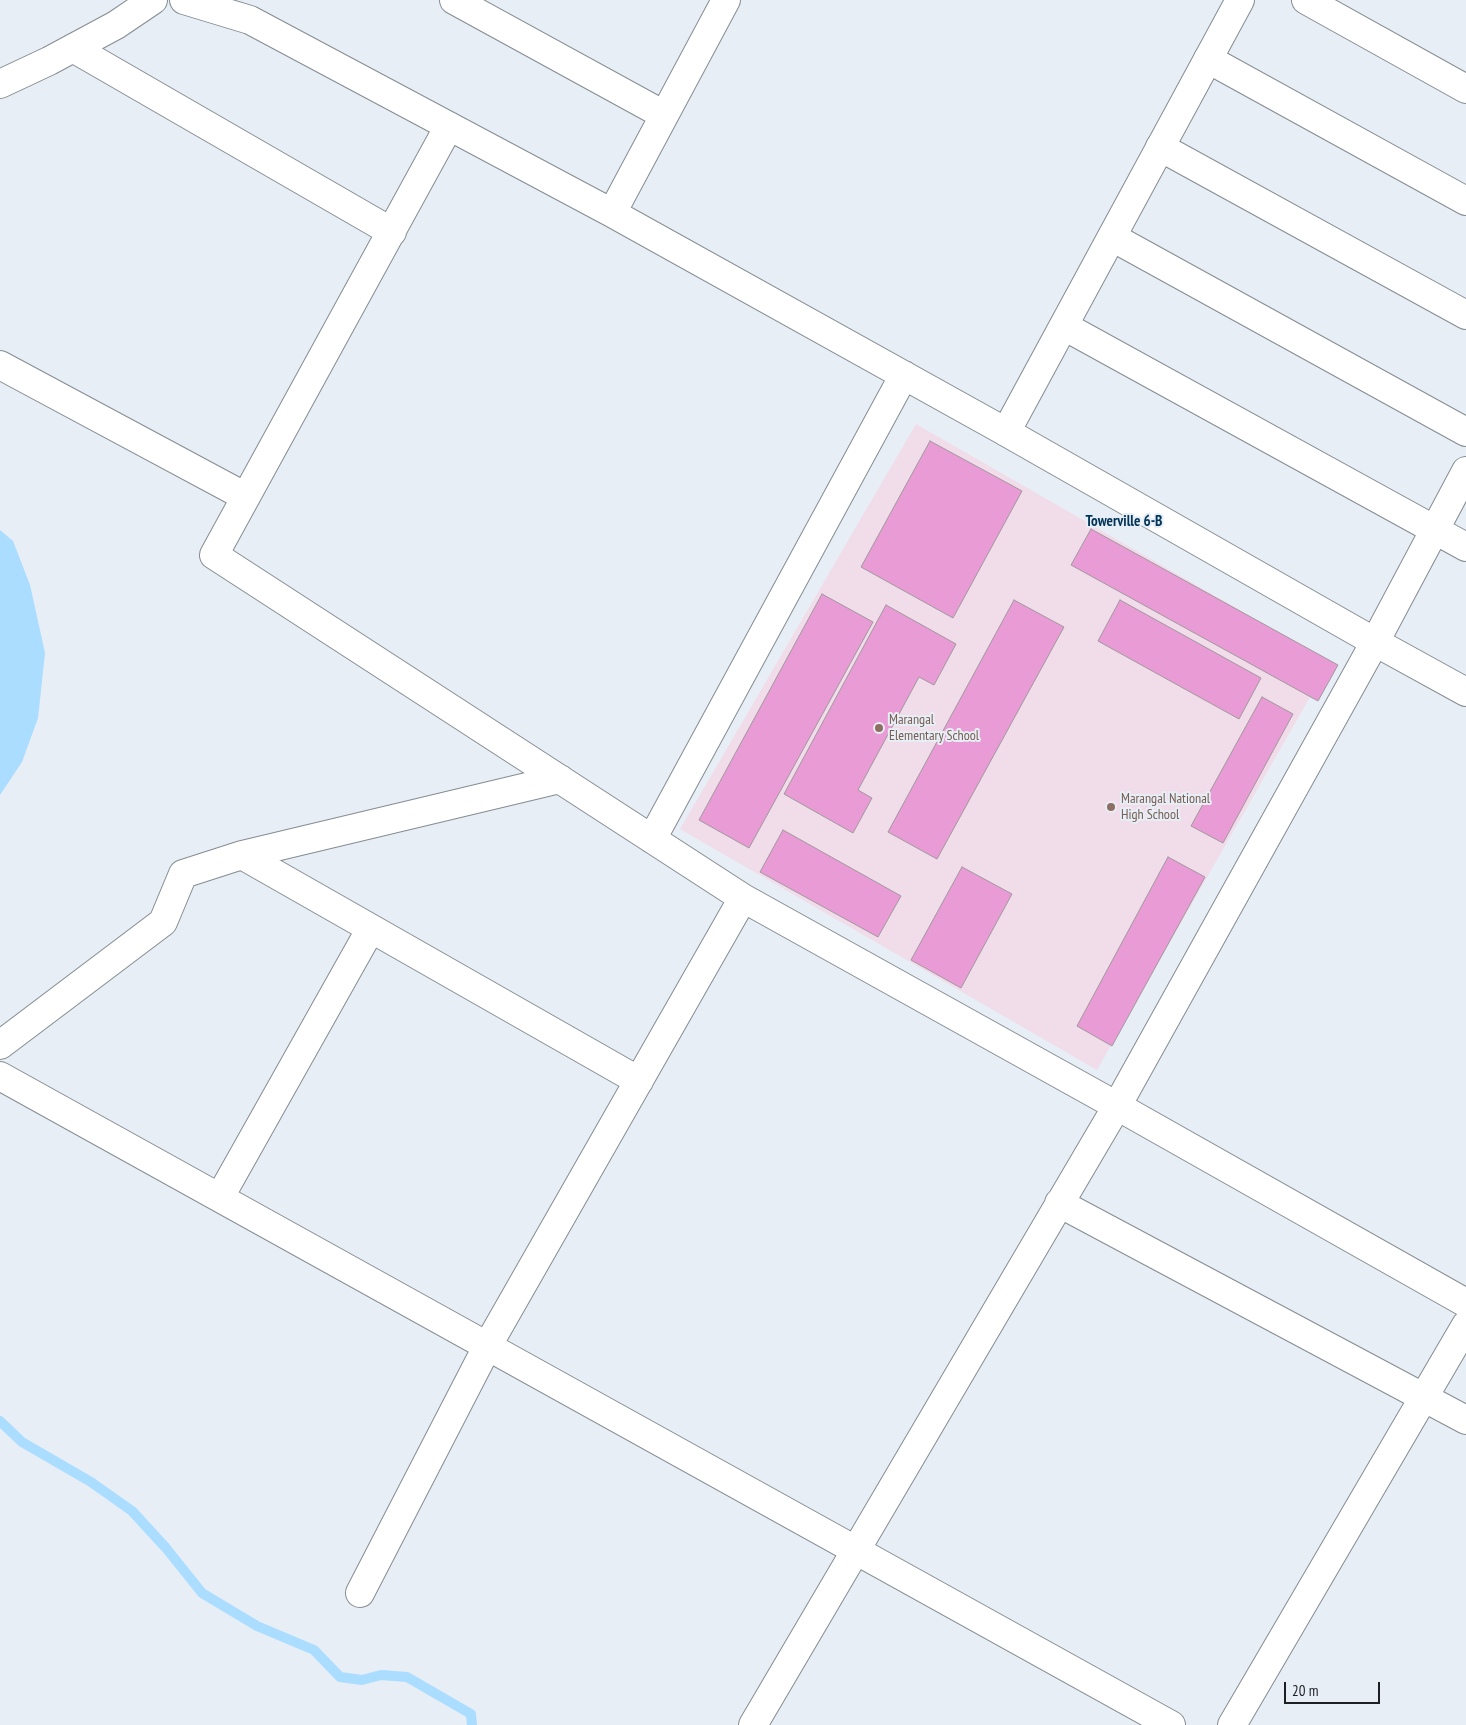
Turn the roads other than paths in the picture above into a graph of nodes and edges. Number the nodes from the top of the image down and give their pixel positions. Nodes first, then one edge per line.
1 (153, 0) edge
2 (184, 0) edge
3 (454, 0) edge
4 (726, 0) edge
5 (1240, 0) edge
6 (1306, 0) edge
7 (255, 10) edge
8 (73, 48) junction
9 (1208, 60) junction
10 (0, 84) edge
11 (1466, 89) edge
12 (664, 115) junction
13 (449, 126) junction
14 (1160, 147) junction
15 (1466, 201) edge
16 (612, 213) junction
17 (392, 232) junction
18 (1112, 237) junction
19 (1466, 315) edge
20 (1064, 326) junction
21 (0, 365) edge
22 (904, 375) junction
23 (1006, 432) junction
24 (1466, 432) edge
25 (1466, 471) edge
26 (246, 496) junction
27 (1435, 530) junction
28 (1466, 547) edge
29 (1374, 642) junction
30 (1466, 692) edge
31 (560, 779) junction
32 (652, 839) junction
33 (242, 855) junction
34 (743, 898) junction
35 (370, 930) junction
36 (0, 1045) edge
37 (0, 1076) edge
38 (639, 1081) junction
39 (1117, 1106) junction
40 (220, 1197) junction
41 (1059, 1204) junction
42 (1466, 1303) edge
43 (1466, 1325) edge
44 (488, 1345) junction
45 (1424, 1396) junction
46 (1466, 1420) edge
47 (856, 1551) junction
48 (360, 1593) dead end
49 (753, 1725) edge
50 (1171, 1725) edge
51 (1232, 1725) edge

1 - 8 street
2 - 7 street
3 - 12 street
4 - 12 street
5 - 9 street
6 - 11 street
7 - 13 street
8 - 10 street
8 - 17 street
9 - 14 street
9 - 15 street
12 - 16 street
13 - 16 street
13 - 17 street
14 - 18 street
14 - 19 street
16 - 22 street
17 - 26 street
18 - 20 street
18 - 24 street
20 - 23 street
20 - 27 street
21 - 26 street
22 - 23 street
22 - 32 street
23 - 29 street
25 - 27 street
26 - 31 street
27 - 28 street
27 - 29 street
29 - 30 street
29 - 39 street
31 - 32 street
31 - 33 street
32 - 34 street
33 - 35 street
33 - 36 street
34 - 38 street
34 - 39 street
35 - 38 street
35 - 40 street
37 - 40 street
38 - 44 street
39 - 41 street
39 - 42 street
40 - 44 street
41 - 45 street
41 - 47 street
43 - 45 street
44 - 47 street
44 - 48 street
45 - 46 street
45 - 51 street
47 - 49 street
47 - 50 street

